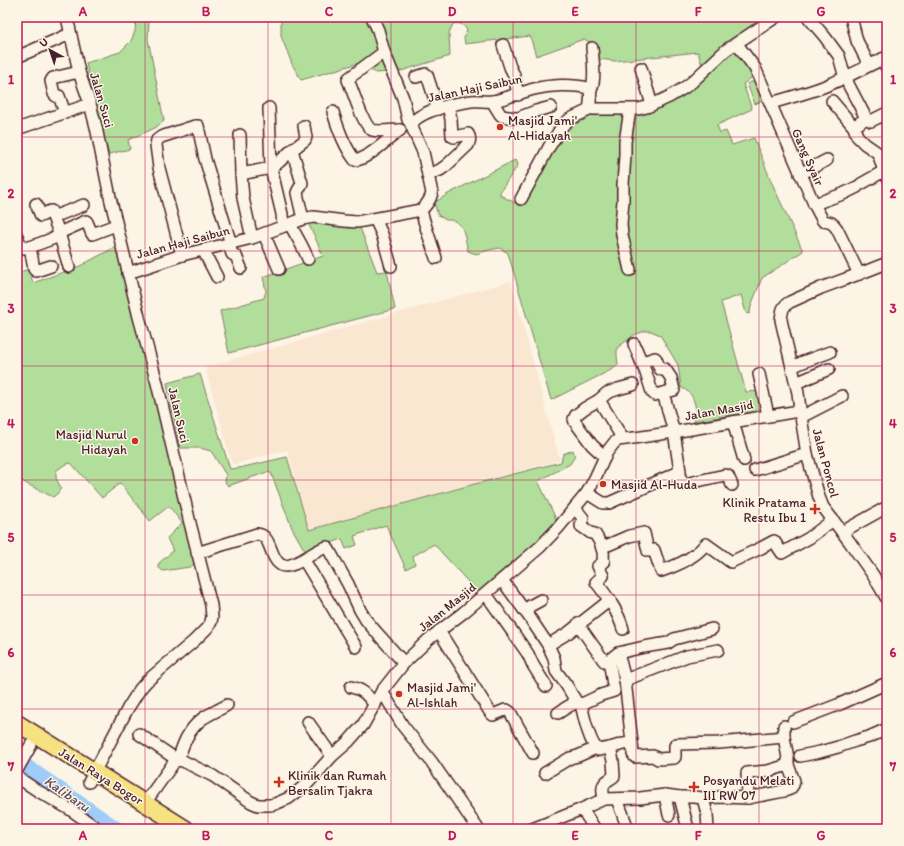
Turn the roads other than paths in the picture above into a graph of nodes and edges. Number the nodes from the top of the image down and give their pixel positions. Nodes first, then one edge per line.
1 (67, 17) edge
2 (372, 17) edge
3 (808, 17) edge
4 (851, 17) edge
5 (770, 19) edge
6 (70, 34) junction
7 (737, 44) junction
8 (503, 45) dead end
9 (592, 48) dead end
10 (384, 52) junction
11 (17, 57) edge
12 (885, 61) edge
13 (869, 65) junction
14 (640, 68) dead end
15 (79, 72) junction
16 (416, 77) dead end
17 (845, 78) junction
18 (590, 90) junction
19 (518, 95) junction
20 (492, 101) junction
21 (832, 101) dead end
22 (771, 103) junction
23 (90, 104) junction
24 (652, 105) junction
25 (443, 107) junction
26 (551, 107) dead end
27 (590, 107) junction
28 (269, 108) dead end
29 (630, 110) junction
30 (333, 112) dead end
31 (65, 113) junction
32 (887, 113) edge
33 (869, 119) junction
34 (304, 126) dead end
35 (407, 126) junction
36 (854, 127) junction
37 (17, 129) edge
38 (240, 135) dead end
39 (292, 150) junction
40 (882, 152) edge
41 (827, 160) dead end
42 (271, 168) junction
43 (241, 174) junction
44 (800, 174) junction
45 (885, 174) edge
46 (428, 175) junction
47 (521, 199) dead end
48 (36, 204) dead end
49 (814, 204) junction
50 (84, 205) dead end
51 (421, 210) junction
52 (53, 216) junction
53 (303, 219) junction
54 (375, 219) junction
55 (116, 225) junction
56 (286, 225) junction
57 (60, 234) junction
58 (264, 234) junction
59 (17, 236) edge
60 (252, 238) junction
61 (230, 244) junction
62 (30, 247) junction
63 (203, 250) junction
64 (182, 255) junction
65 (436, 258) dead end
66 (308, 259) dead end
67 (887, 263) edge
68 (52, 266) dead end
69 (392, 266) dead end
70 (69, 267) dead end
71 (241, 268) dead end
72 (280, 269) dead end
73 (630, 270) dead end
74 (128, 273) junction
75 (859, 274) junction
76 (216, 277) dead end
77 (634, 344) dead end
78 (830, 352) dead end
79 (642, 362) junction
80 (792, 367) junction
81 (829, 369) dead end
82 (758, 374) dead end
83 (796, 383) junction
84 (633, 385) dead end
85 (663, 393) junction
86 (842, 396) dead end
87 (599, 400) junction
88 (800, 414) junction
89 (768, 416) junction
90 (733, 422) junction
91 (674, 432) junction
92 (623, 439) junction
93 (807, 454) junction
94 (605, 457) junction
95 (744, 460) dead end
96 (755, 470) dead end
97 (678, 473) junction
98 (732, 484) dead end
99 (586, 493) junction
100 (887, 507) edge
101 (575, 508) junction
102 (833, 520) junction
103 (842, 532) junction
104 (608, 545) dead end
105 (197, 552) junction
106 (304, 560) junction
107 (502, 580) junction
108 (486, 594) junction
109 (887, 599) edge
110 (541, 600) dead end
111 (610, 600) junction
112 (524, 611) junction
113 (578, 624) junction
114 (712, 628) dead end
115 (623, 629) dead end
116 (439, 631) junction
117 (548, 644) junction
118 (356, 647) dead end
119 (718, 650) dead end
120 (613, 657) junction
121 (404, 663) junction
122 (625, 680) junction
123 (887, 684) edge
124 (546, 686) dead end
125 (351, 687) dead end
126 (382, 691) junction
127 (579, 704) junction
128 (227, 705) dead end
129 (375, 705) junction
130 (558, 713) dead end
131 (308, 722) dead end
132 (17, 723) edge
133 (787, 728) junction
134 (887, 729) edge
135 (139, 734) dead end
136 (17, 735) edge
137 (632, 743) junction
138 (31, 745) junction
139 (596, 748) junction
140 (610, 748) junction
141 (533, 753) dead end
142 (332, 756) junction
143 (800, 756) dead end
144 (176, 760) junction
145 (20, 765) edge
146 (788, 765) junction
147 (545, 773) dead end
148 (17, 777) edge
149 (92, 777) junction
150 (665, 795) junction
151 (680, 797) junction
152 (703, 798) junction
153 (748, 798) junction
154 (604, 799) junction
155 (617, 799) junction
156 (145, 803) junction
157 (582, 809) junction
158 (669, 815) dead end
159 (98, 829) edge
160 (166, 829) edge
161 (186, 829) edge
162 (478, 829) edge
163 (532, 829) edge
164 (595, 829) edge
165 (628, 829) edge
166 (688, 829) edge
167 (708, 829) edge

1 - 6 street, Jalan Suci
2 - 10 street
3 - 17 street
4 - 13 street
5 - 7 street
6 - 11 street
6 - 15 street, Jalan Suci
7 - 22 street, Gang Syair
7 - 24 street
8 - 19 street
9 - 18 street
10 - 35 street
10 - 35 street
12 - 13 street
13 - 17 street
14 - 24 street
15 - 23 street, Jalan Suci
15 - 31 street
16 - 25 street
17 - 22 street
17 - 33 street
18 - 19 street, Jalan Haji Saibun
18 - 27 street
19 - 20 street, Jalan Haji Saibun
20 - 25 street, Jalan Haji Saibun
20 - 26 street
21 - 36 street
22 - 44 street, Gang Syair
23 - 31 street
23 - 55 street, Jalan Suci
24 - 29 street
25 - 35 street, Jalan Haji Saibun
25 - 46 street
27 - 29 street
27 - 47 street
28 - 42 street
29 - 73 street
30 - 35 street, Jalan Haji Saibun
31 - 37 street
32 - 33 street
33 - 36 street
34 - 39 street
35 - 46 street
36 - 40 street
38 - 43 street
39 - 42 street
39 - 53 street
40 - 45 street
41 - 44 street
42 - 43 street
42 - 56 street
43 - 60 street
44 - 49 street, Gang Syair
45 - 49 street
46 - 51 street
48 - 52 street
49 - 75 street, Gang Syair
50 - 52 street
51 - 54 street, Jalan Haji Saibun
51 - 65 street
52 - 57 street
53 - 54 street, Jalan Haji Saibun
53 - 56 street, Jalan Haji Saibun
54 - 69 street
55 - 57 street
55 - 74 street, Jalan Suci
56 - 58 street, Jalan Haji Saibun
56 - 66 street
57 - 62 street
57 - 70 street
58 - 60 street, Jalan Haji Saibun
58 - 72 street
59 - 62 street
60 - 61 street, Jalan Haji Saibun
61 - 63 street, Jalan Haji Saibun
61 - 64 street
61 - 71 street
62 - 68 street
63 - 64 street, Jalan Haji Saibun
63 - 76 street
64 - 74 street, Jalan Haji Saibun
67 - 75 street
74 - 105 street, Jalan Suci
75 - 80 street, Jalan Poncol
77 - 79 street
78 - 80 street
79 - 85 street
79 - 85 street
80 - 83 street, Jalan Poncol
81 - 83 street
82 - 89 street
83 - 88 street, Jalan Poncol
84 - 87 street
85 - 91 street
86 - 88 street, Jalan Masjid
87 - 92 street
87 - 94 street
88 - 89 street, Jalan Masjid
88 - 93 street, Jalan Poncol
89 - 90 street, Jalan Masjid
90 - 91 street, Jalan Masjid
90 - 95 street
91 - 92 street, Jalan Masjid
91 - 97 street
92 - 94 street, Jalan Masjid
93 - 96 street
93 - 102 street, Jalan Poncol
94 - 99 street, Jalan Masjid
97 - 98 street
97 - 99 street
99 - 101 street, Jalan Masjid
100 - 103 street
101 - 107 street, Jalan Masjid
101 - 111 street
102 - 103 street, Jalan Poncol
102 - 104 street
103 - 109 street, Jalan Poncol
105 - 106 street
105 - 149 street, Jalan Suci
106 - 118 street
106 - 121 street
107 - 108 street, Jalan Masjid
107 - 112 street
108 - 116 street, Jalan Masjid
108 - 124 street
110 - 112 street
111 - 113 street
111 - 115 street
112 - 117 street
113 - 117 street
113 - 120 street
114 - 120 street
116 - 121 street, Jalan Masjid
116 - 141 street
117 - 127 street
119 - 122 street
120 - 122 street
120 - 127 street
121 - 126 street, Jalan Masjid
122 - 137 street
123 - 133 street
125 - 129 street
126 - 129 street, Jalan Masjid
126 - 162 street
127 - 130 street
127 - 139 street
128 - 144 street
129 - 142 street, Jalan Masjid
131 - 142 street
132 - 149 highway, Jalan Raya Bogor
133 - 137 street
133 - 146 street
134 - 143 street
135 - 144 street, Jalan Masjid
136 - 138 highway, Jalan Raya Bogor
137 - 140 street
138 - 145 street
138 - 149 highway, Jalan Raya Bogor
139 - 140 street
139 - 147 street
140 - 154 street
142 - 144 street, Jalan Masjid
144 - 156 street
146 - 153 street
146 - 153 street
148 - 159 street
149 - 156 highway, Jalan Raya Bogor
149 - 160 highway, Jalan Raya Bogor
150 - 151 street
150 - 155 street
150 - 158 street
151 - 152 street
151 - 166 street
152 - 153 street
152 - 167 street
154 - 155 street
154 - 157 street
155 - 165 street
156 - 161 highway, Jalan Raya Bogor
157 - 163 street
157 - 164 street

